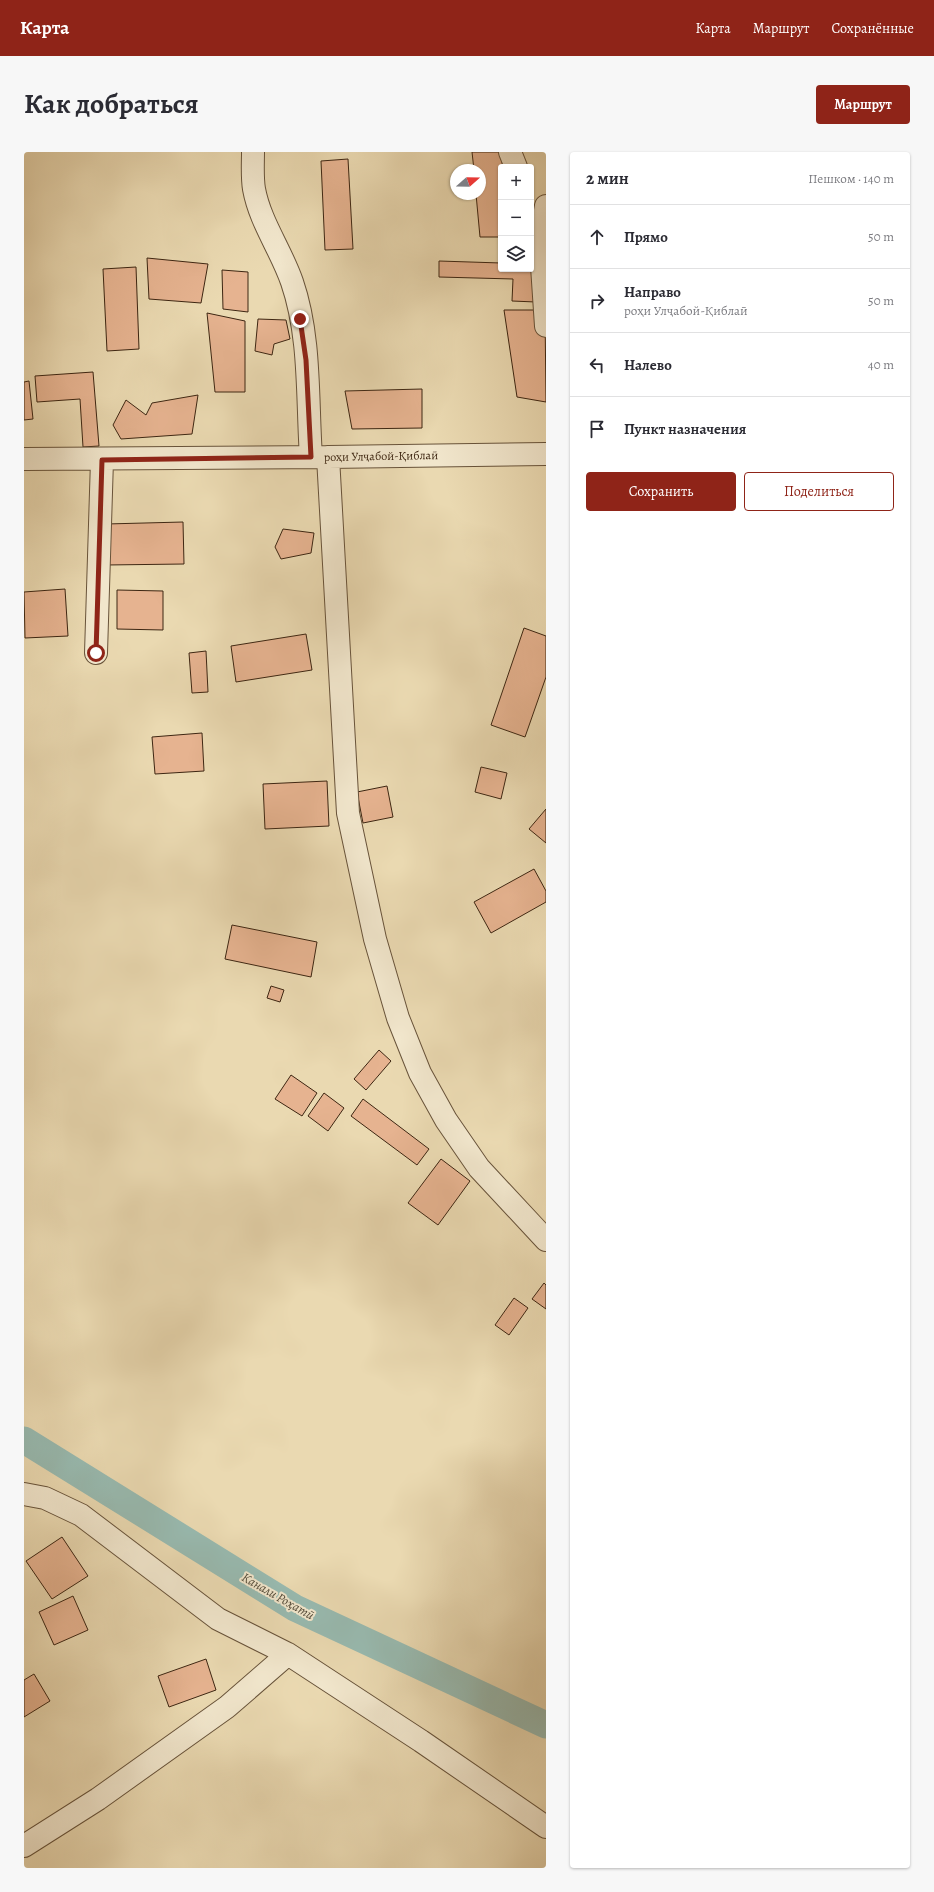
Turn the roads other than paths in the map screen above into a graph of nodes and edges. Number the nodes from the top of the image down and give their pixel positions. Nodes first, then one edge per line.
1 (252, 152) edge
2 (510, 152) edge
3 (515, 164) edge
4 (546, 206) edge
5 (534, 219) edge
6 (540, 236) junction
7 (546, 326) edge
8 (546, 454) edge
9 (320, 457) junction
10 (24, 459) edge
11 (102, 460) junction
12 (96, 653) dead end
13 (546, 1240) edge
14 (24, 1494) edge
15 (288, 1654) junction
16 (546, 1827) edge
17 (24, 1846) edge

1 - 9 street
2 - 3 street
4 - 6 street
5 - 6 street
6 - 7 street
8 - 9 street, роҳи Улҷабой-Қиблаӣ
9 - 11 street, роҳи Улҷабой-Қиблаӣ
9 - 13 street
10 - 11 street, роҳи Улҷабой-Қиблаӣ
11 - 12 street
14 - 15 street
15 - 16 street
15 - 17 street

